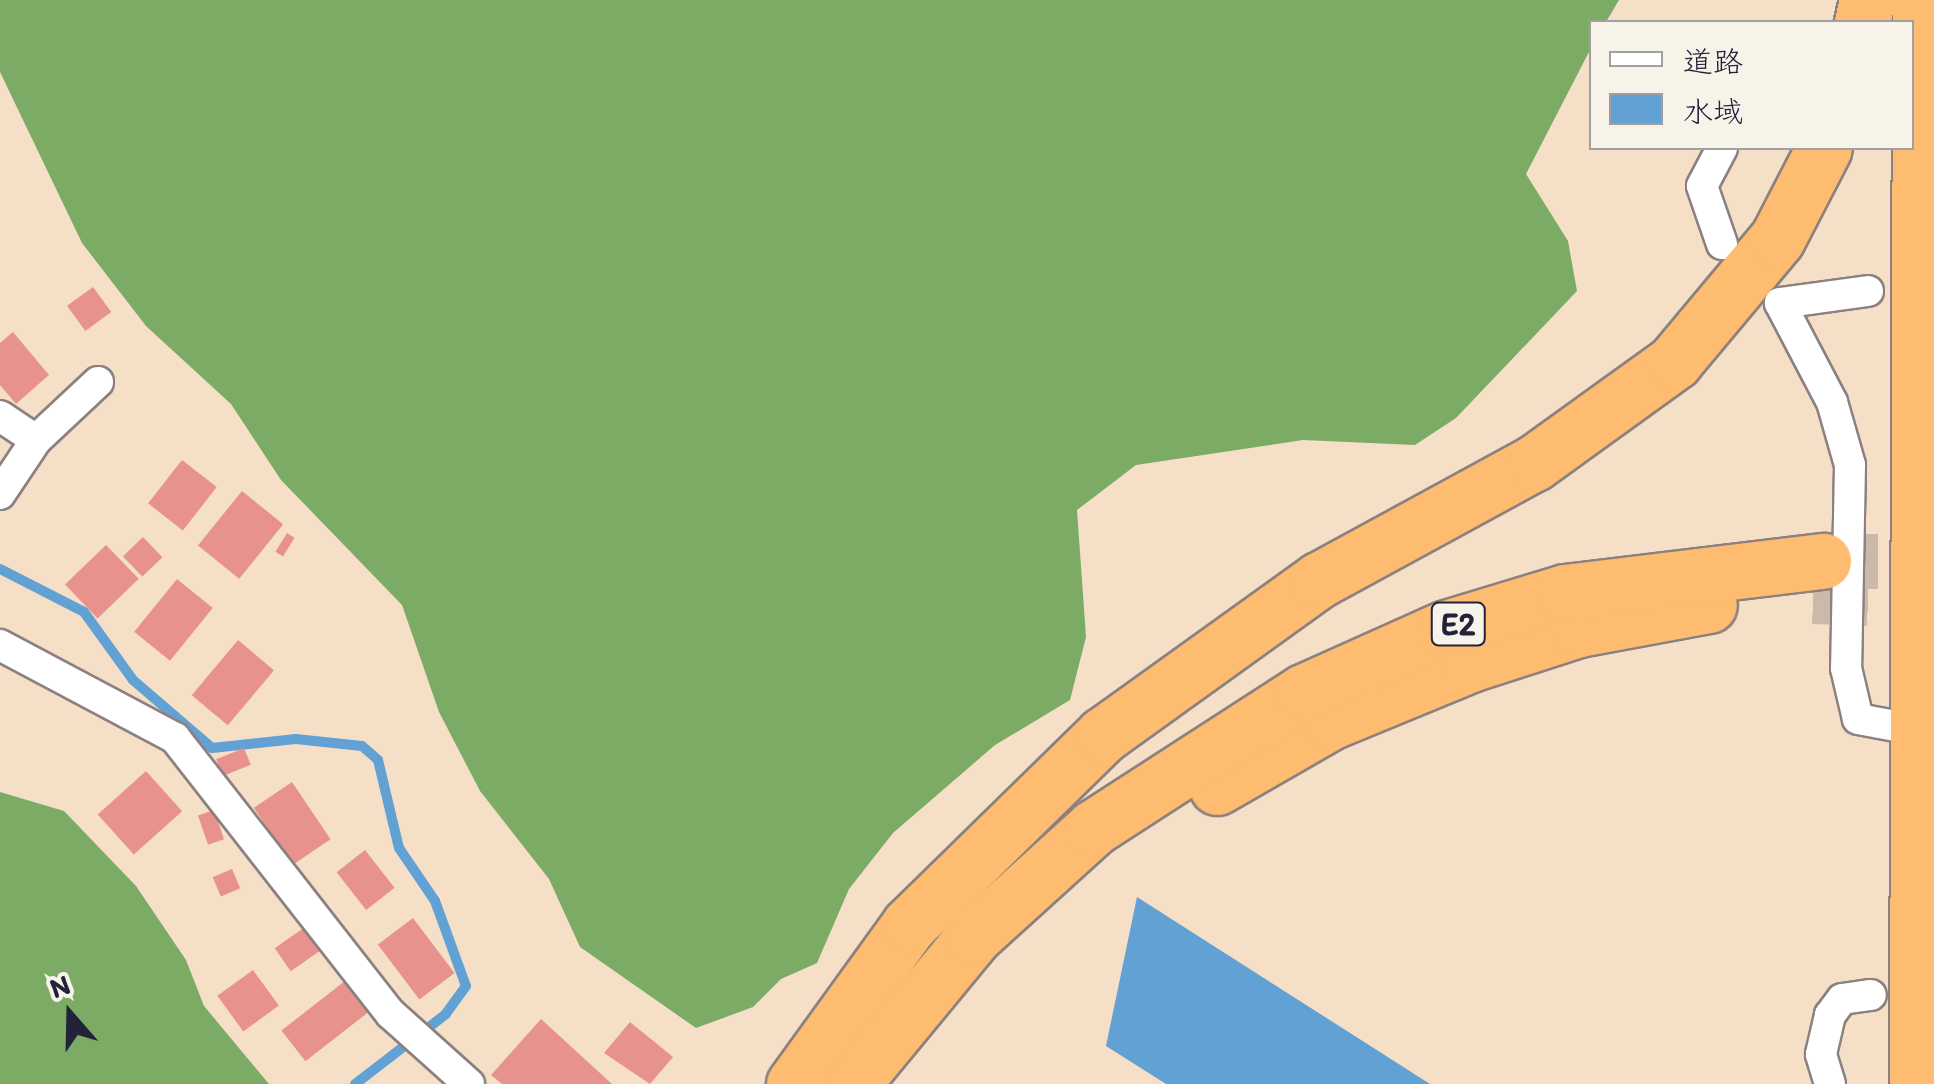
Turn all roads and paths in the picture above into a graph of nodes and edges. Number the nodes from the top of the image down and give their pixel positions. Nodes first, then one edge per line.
1 (1920, 0) edge
2 (1721, 150) edge
3 (1823, 150) edge
4 (1722, 244) dead end
5 (1868, 291) dead end
6 (98, 382) dead end
7 (0, 416) edge
8 (36, 440) junction
9 (0, 494) edge
10 (1818, 578) tunnel mouth
11 (0, 644) edge
12 (1924, 732) edge
13 (1064, 877) junction
14 (1871, 995) dead end
15 (469, 1084) edge
16 (794, 1084) edge
17 (852, 1084) edge
18 (899, 1084) edge
19 (1830, 1084) edge
20 (1916, 1084) edge

1 - 12 highway
2 - 4 street
3 - 16 highway
5 - 12 street
6 - 8 street
7 - 8 street
8 - 9 street
10 - 13 highway, E2
11 - 15 street
12 - 20 highway
13 - 17 highway, E2
13 - 18 highway, E2
14 - 19 street

